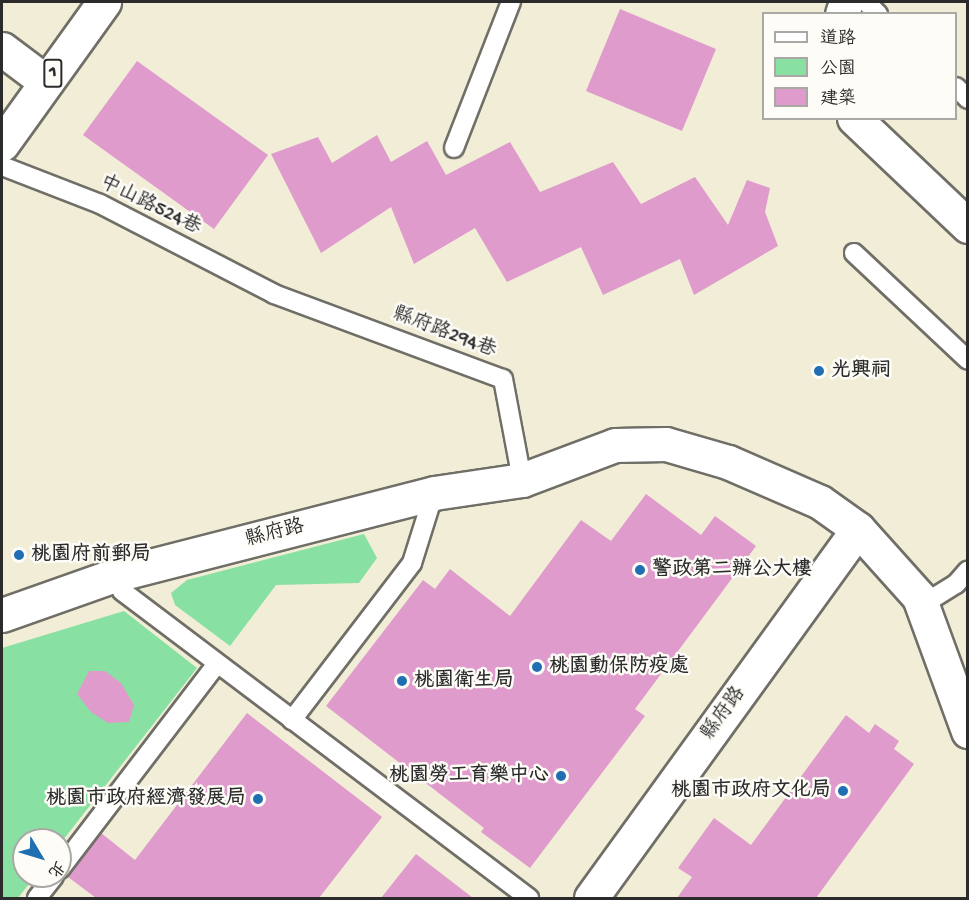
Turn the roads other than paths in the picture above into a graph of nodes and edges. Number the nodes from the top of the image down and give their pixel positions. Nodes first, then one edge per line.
1 (104, 2) edge
2 (511, 2) edge
3 (2, 49) edge
4 (46, 82) junction
5 (957, 88) edge
6 (968, 99) edge
7 (856, 120) edge
8 (2, 144) edge
9 (453, 148) dead end
10 (2, 166) edge
11 (968, 226) edge
12 (854, 253) dead end
13 (274, 294) joint
14 (968, 360) edge
15 (522, 480) junction
16 (435, 493) junction
17 (858, 529) junction
18 (968, 570) edge
19 (115, 574) junction
20 (922, 605) junction
21 (2, 615) edge
22 (217, 664) junction
23 (292, 720) junction
24 (968, 731) edge
25 (72, 852) edge
26 (529, 898) edge
27 (591, 898) edge

1 - 4 street, 1
2 - 9 lane
3 - 4 street
4 - 8 street, 1
5 - 6 lane
7 - 11 street
10 - 13 lane, 中山路524巷
12 - 14 lane
13 - 15 lane, 縣府路294巷
15 - 16 street, 縣府路
15 - 17 street, 縣府路
16 - 19 street, 縣府路
16 - 23 lane
17 - 20 street, 縣府路
17 - 27 street, 縣府路
18 - 20 lane
19 - 21 street, 縣府路
19 - 22 lane
20 - 24 street, 縣府路
22 - 23 lane
22 - 25 lane
23 - 26 lane

